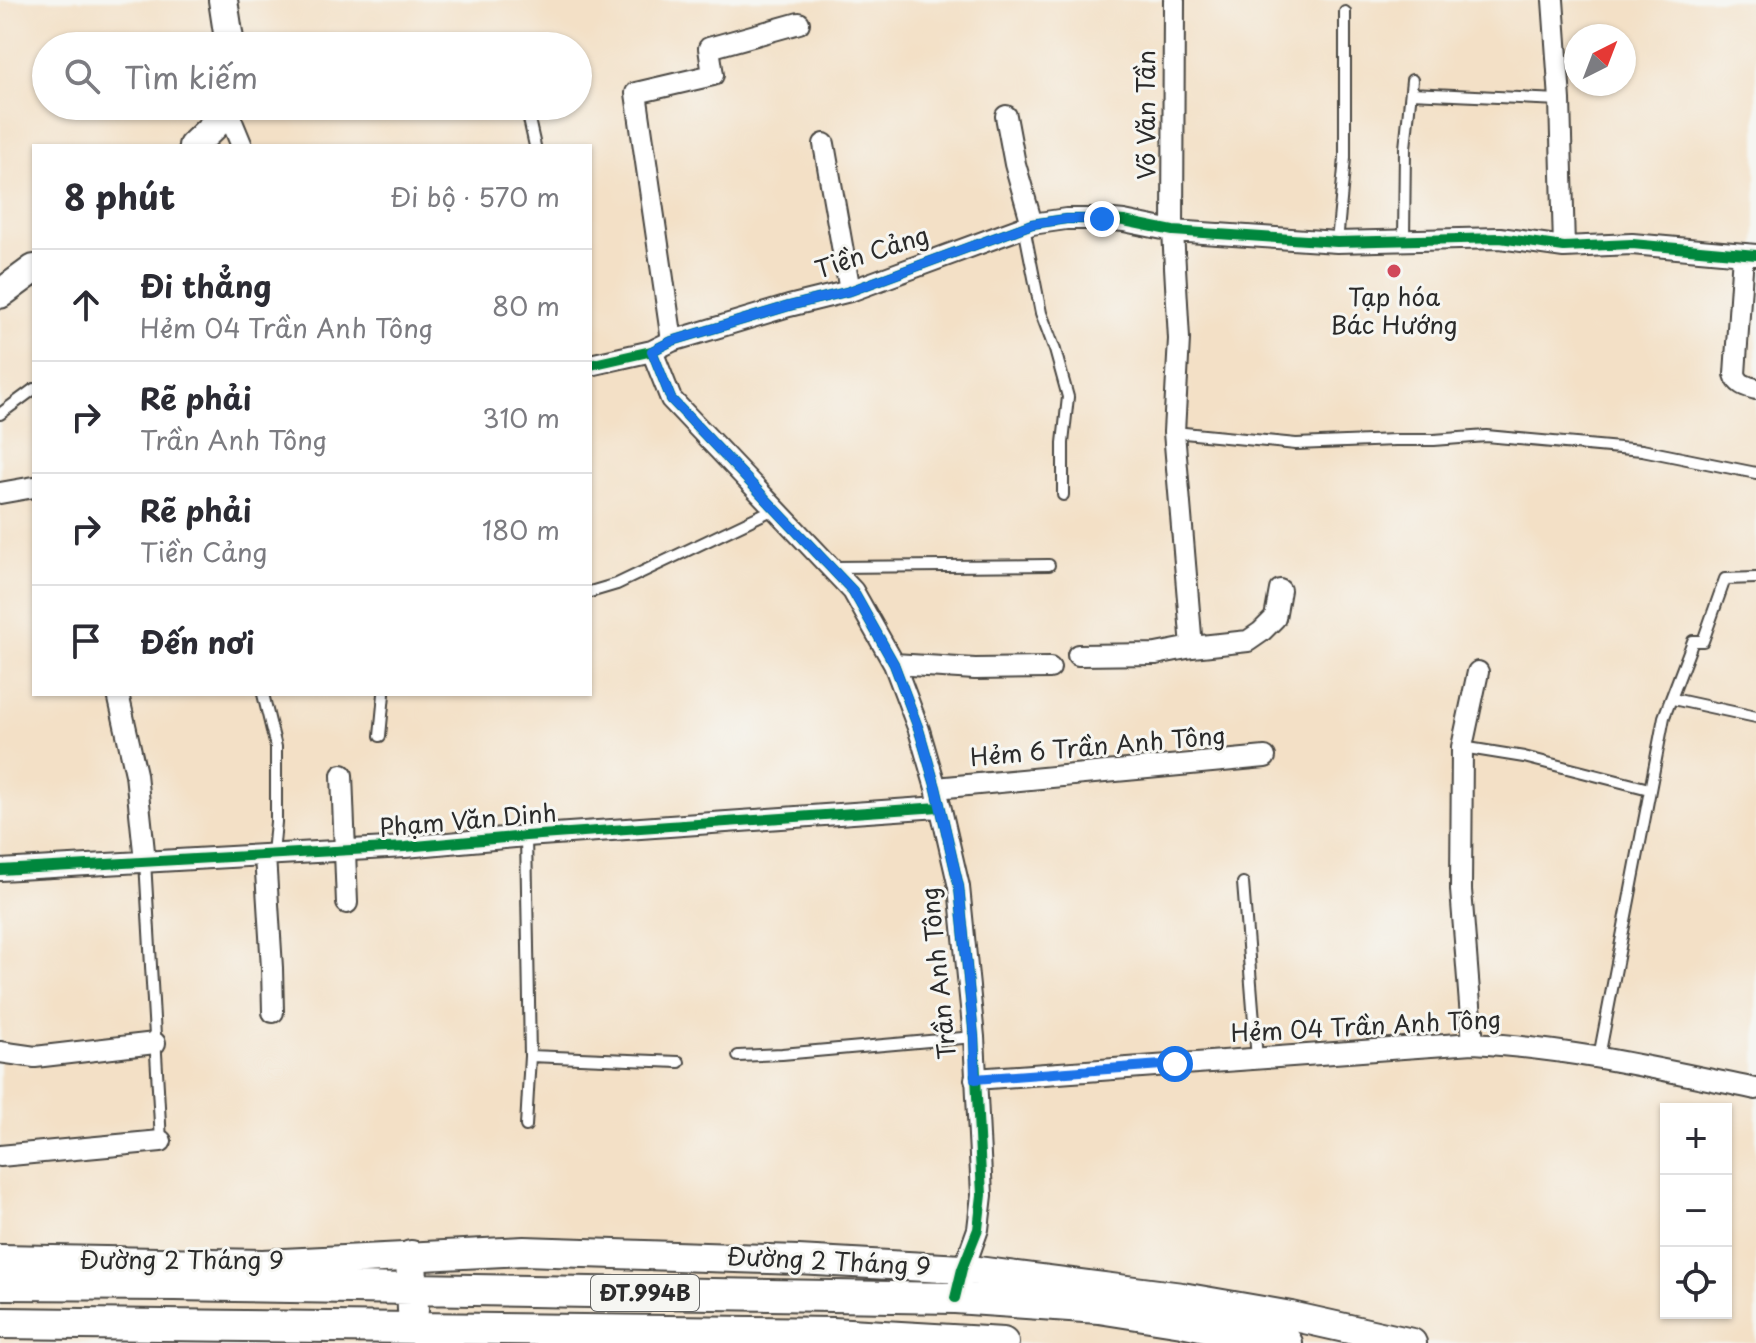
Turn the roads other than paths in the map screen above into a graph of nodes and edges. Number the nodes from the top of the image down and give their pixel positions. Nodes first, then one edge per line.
1 (223, 0) edge
2 (1174, 0) edge
3 (1553, 0) edge
4 (1345, 12) dead end
5 (799, 23) dead end
6 (228, 32) edge
7 (1412, 80) dead end
8 (1411, 93) junction
9 (1560, 100) junction
10 (1006, 116) dead end
11 (218, 120) edge
12 (232, 120) edge
13 (529, 120) edge
14 (195, 144) edge
15 (241, 144) edge
16 (535, 144) edge
17 (824, 144) dead end
18 (1028, 226) junction
19 (1173, 231) junction
20 (1404, 240) junction
21 (1337, 242) junction
22 (1564, 247) junction
23 (1750, 255) edge
24 (32, 272) edge
25 (850, 291) junction
26 (0, 294) edge
27 (672, 341) junction
28 (652, 351) junction
29 (592, 365) edge
30 (1756, 389) edge
31 (32, 390) edge
32 (0, 414) edge
33 (1174, 432) junction
34 (1756, 473) edge
35 (32, 487) edge
36 (0, 493) edge
37 (1063, 495) dead end
38 (774, 509) junction
39 (1049, 565) dead end
40 (832, 567) junction
41 (1756, 578) edge
42 (1280, 590) dead end
43 (592, 591) edge
44 (1192, 647) junction
45 (1078, 655) dead end
46 (894, 664) junction
47 (1050, 668) dead end
48 (1478, 672) dead end
49 (118, 696) edge
50 (263, 696) edge
51 (384, 696) edge
52 (1673, 699) junction
53 (1756, 717) edge
54 (380, 736) dead end
55 (1462, 747) junction
56 (1265, 757) dead end
57 (342, 775) dead end
58 (1649, 789) junction
59 (937, 798) junction
60 (526, 836) junction
61 (345, 851) junction
62 (269, 856) junction
63 (145, 861) junction
64 (0, 870) edge
65 (1243, 883) dead end
66 (347, 903) dead end
67 (273, 1012) dead end
68 (974, 1037) junction
69 (155, 1043) junction
70 (1473, 1043) junction
71 (0, 1052) edge
72 (530, 1056) junction
73 (738, 1056) dead end
74 (1599, 1057) junction
75 (1257, 1059) junction
76 (679, 1062) dead end
77 (975, 1079) junction
78 (1756, 1089) edge
79 (526, 1126) dead end
80 (161, 1141) joint
81 (0, 1156) edge
82 (411, 1256) junction
83 (0, 1259) edge
84 (962, 1269) junction
85 (0, 1284) edge
86 (412, 1289) junction
87 (955, 1298) junction
88 (1100, 1298) junction
89 (0, 1323) edge
90 (416, 1336) edge
91 (1003, 1343) edge
92 (1287, 1343) edge
93 (1412, 1343) edge

1 - 6 main road
2 - 19 street, Võ Văn Tần
3 - 9 street
4 - 21 lane
5 - 27 street
7 - 8 lane
8 - 9 lane
8 - 20 lane
9 - 22 street
10 - 18 street
11 - 14 main road
12 - 15 street
13 - 16 lane
17 - 25 street
18 - 19 street, Tiền Cảng
18 - 25 street, Tiền Cảng
18 - 37 lane
19 - 21 street, Tiền Cảng
19 - 33 street, Võ Văn Tần
20 - 21 street, Tiền Cảng
20 - 22 street, Tiền Cảng
22 - 23 street, Tiền Cảng
23 - 30 street
24 - 26 main road
25 - 27 street, Tiền Cảng
27 - 28 street, Tiền Cảng
28 - 29 street, Tiền Cảng
28 - 38 street, Trần Anh Tông
31 - 32 lane
33 - 34 lane
33 - 44 street, Võ Văn Tần
35 - 36 street
38 - 40 street, Trần Anh Tông
38 - 43 lane
39 - 40 lane
40 - 46 street, Trần Anh Tông
41 - 52 lane
42 - 44 street
44 - 45 street
46 - 47 street
46 - 59 street, Trần Anh Tông
48 - 55 street
49 - 63 street
50 - 62 lane
51 - 54 lane
52 - 53 lane
52 - 58 lane
55 - 58 lane
55 - 70 street
56 - 59 street, Hẻm 6 Trần Anh Tông
57 - 61 street
58 - 74 lane
59 - 60 street, Phạm Văn Dinh
59 - 68 street, Trần Anh Tông
60 - 61 street, Phạm Văn Dinh
60 - 72 lane
61 - 62 street, Phạm Văn Dinh
61 - 66 street
62 - 63 street, Phạm Văn Dinh
62 - 67 street
63 - 64 street, Phạm Văn Dinh
63 - 69 lane
65 - 75 lane
68 - 73 lane
68 - 77 street, Trần Anh Tông
69 - 71 street
69 - 80 lane
70 - 74 street, Hẻm 04 Trần Anh Tông
70 - 75 street, Hẻm 04 Trần Anh Tông
72 - 76 lane
72 - 79 lane
74 - 78 street, Hẻm 04 Trần Anh Tông
75 - 77 street, Hẻm 04 Trần Anh Tông
77 - 84 street, Trần Anh Tông
80 - 81 street
82 - 83 main road, Đường 2 Tháng 9 / ĐT.994B
82 - 84 main road, Đường 2 Tháng 9 / ĐT.994B
82 - 86 main road
84 - 87 street, Trần Anh Tông
84 - 88 main road, Đường 2 Tháng 9 / ĐT.994B
85 - 86 main road, Đường 2 Tháng 9 / ĐT.994B
86 - 87 main road, Đường 2 Tháng 9 / ĐT.994B
86 - 90 main road
87 - 88 main road, Đường 2 Tháng 9 / ĐT.994B
88 - 92 main road, Đường 2 Tháng 9 / ĐT.994B
88 - 93 main road, Đường 2 Tháng 9 / ĐT.994B
89 - 90 main road, ĐT.994B
90 - 91 main road, ĐT.994B

